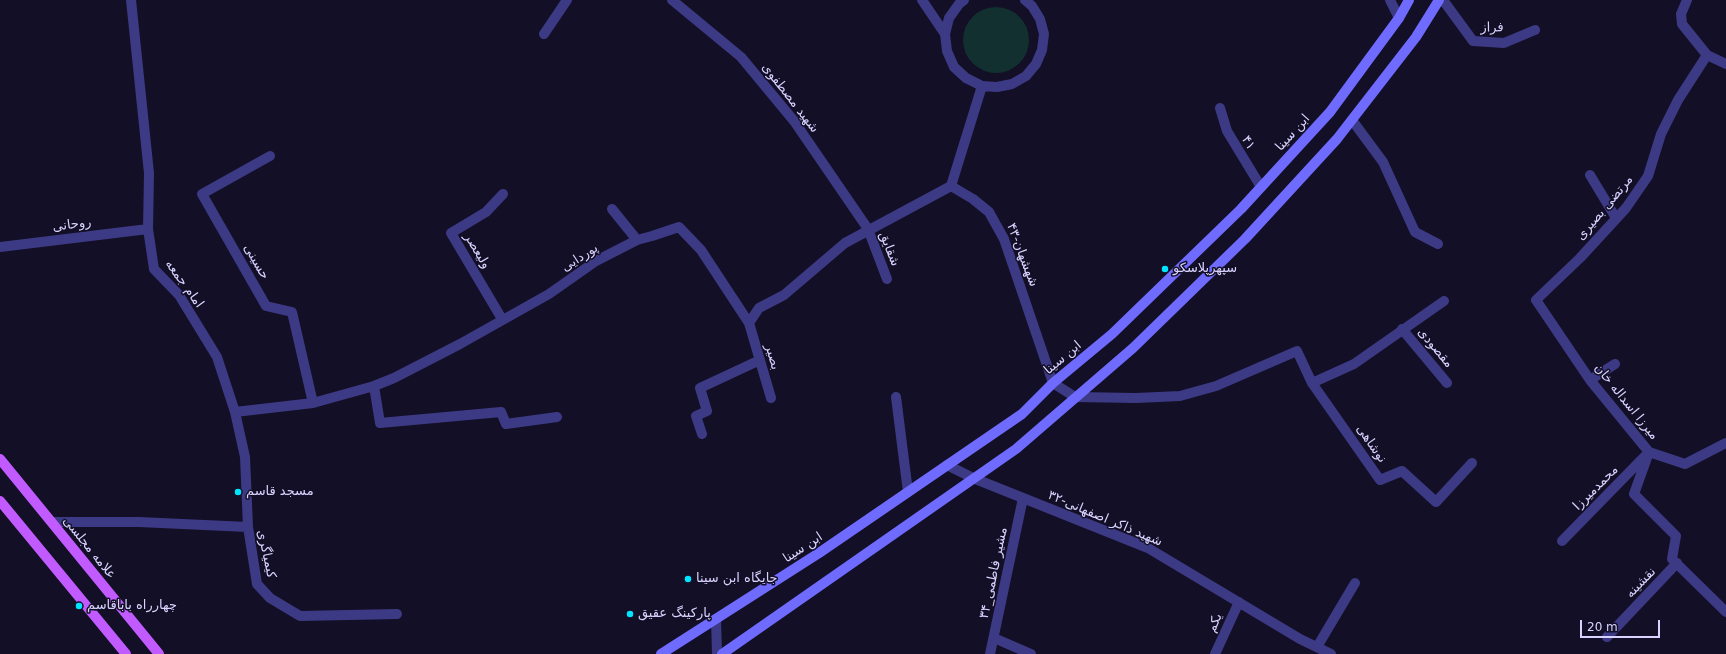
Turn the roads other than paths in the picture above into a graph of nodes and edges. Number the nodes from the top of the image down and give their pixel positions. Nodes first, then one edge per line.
1 (131, 0) edge
2 (567, 0) edge
3 (672, 0) edge
4 (922, 0) edge
5 (964, 0) edge
6 (1025, 0) edge
7 (1390, 0) edge
8 (1409, 0) edge
9 (1439, 0) edge
10 (1444, 0) edge
11 (1687, 0) edge
12 (1399, 18) junction
13 (1535, 30) dead end
14 (544, 34) dead end
15 (945, 34) junction
16 (1707, 54) junction
17 (1726, 64) edge
18 (982, 86) junction
19 (1220, 108) dead end
20 (1352, 120) junction
21 (270, 156) dead end
22 (1590, 175) dead end
23 (951, 186) junction
24 (1261, 187) junction
25 (503, 194) dead end
26 (612, 209) dead end
27 (1616, 218) junction
28 (148, 229) junction
29 (868, 230) junction
30 (637, 240) junction
31 (1438, 244) dead end
32 (0, 247) edge
33 (887, 279) dead end
34 (1536, 300) joint
35 (1444, 301) dead end
36 (502, 319) junction
37 (749, 323) junction
38 (1402, 330) junction
39 (760, 360) junction
40 (1615, 364) dead end
41 (1590, 380) junction
42 (1054, 383) junction
43 (1312, 383) junction
44 (1447, 383) dead end
45 (374, 386) junction
46 (896, 397) dead end
47 (771, 398) dead end
48 (1075, 398) junction
49 (313, 403) junction
50 (235, 412) junction
51 (557, 417) dead end
52 (702, 434) dead end
53 (1726, 443) edge
54 (1649, 452) junction
55 (0, 459) edge
56 (1472, 463) dead end
57 (947, 465) junction
58 (973, 478) junction
59 (908, 492) junction
60 (1023, 498) junction
61 (0, 501) edge
62 (52, 522) junction
63 (248, 527) junction
64 (1562, 541) dead end
65 (1677, 563) junction
66 (1355, 583) dead end
67 (1239, 602) junction
68 (1726, 612) edge
69 (397, 614) dead end
70 (716, 619) junction
71 (1607, 637) dead end
72 (994, 638) junction
73 (1317, 647) junction
74 (126, 654) edge
75 (159, 654) edge
76 (661, 654) edge
77 (717, 654) edge
78 (722, 654) edge
79 (990, 654) edge
80 (1031, 654) edge
81 (1215, 654) edge
82 (1331, 654) edge

1 - 28 street, امام جمعه
2 - 14 street
3 - 29 street, شهید مصطفوی
4 - 15 street
5 - 15 street
6 - 18 street
7 - 12 street
8 - 12 main road, ابن سینا
9 - 20 main road
10 - 13 street, فراز
11 - 16 street
12 - 24 main road, ابن سینا
15 - 18 street
16 - 17 street
16 - 27 street, مرتضی بصیری
18 - 23 street
19 - 24 street, ۴۱
20 - 31 street
20 - 48 main road
21 - 49 street, حسینی
22 - 27 street
23 - 29 street
23 - 42 street, ۴۳-شهشهان
24 - 42 main road, ابن سینا
25 - 36 street, ولیعصر
26 - 30 street
27 - 34 street, مرتضی بصیری
28 - 32 street, روحانی
28 - 50 street, امام جمعه
29 - 33 street, شقایق
29 - 37 street
30 - 36 street, پوردایی
30 - 37 street, پوردایی
34 - 41 street, میرزا اسداله خان
35 - 38 street
36 - 45 street, پوردایی
37 - 39 street, بصیر
38 - 43 street
38 - 44 street, مقصودی
39 - 47 street, بصیر
39 - 52 street
40 - 41 street
41 - 54 street, میرزا اسداله خان
42 - 48 street
42 - 57 main road, ابن سینا
43 - 48 street
43 - 56 street, نوشاهی
45 - 49 street
45 - 51 street
46 - 59 street
48 - 58 main road
49 - 50 street
50 - 63 street, امام جمعه
53 - 54 street
54 - 64 street, محمدمیرزا
54 - 65 street, میرزا اسداله خان
55 - 62 main road, علامه مجلسی
57 - 58 street, ۳۲-شهید ذاکر اصفهانی
57 - 59 main road, ابن سینا
58 - 60 street, ۳۲-شهید ذاکر اصفهانی
58 - 78 main road
59 - 70 main road, ابن سینا
60 - 67 street, ۳۲-شهید ذاکر اصفهانی
60 - 72 street, ۳۴_مشیر فاطمی
61 - 74 main road
62 - 63 street, کیمیاگری
62 - 75 main road, علامه مجلسی
63 - 69 street, کیمیاگری
65 - 68 street
65 - 71 street, نقشینه
66 - 73 street
67 - 73 street, ۳۲-شهید ذاکر اصفهانی
67 - 81 street, یکم
70 - 76 main road, ابن سینا
70 - 77 street
72 - 79 street, ۳۴_مشیر فاطمی
72 - 80 street
73 - 82 street, ۳۲-شهید ذاکر اصفهانی

